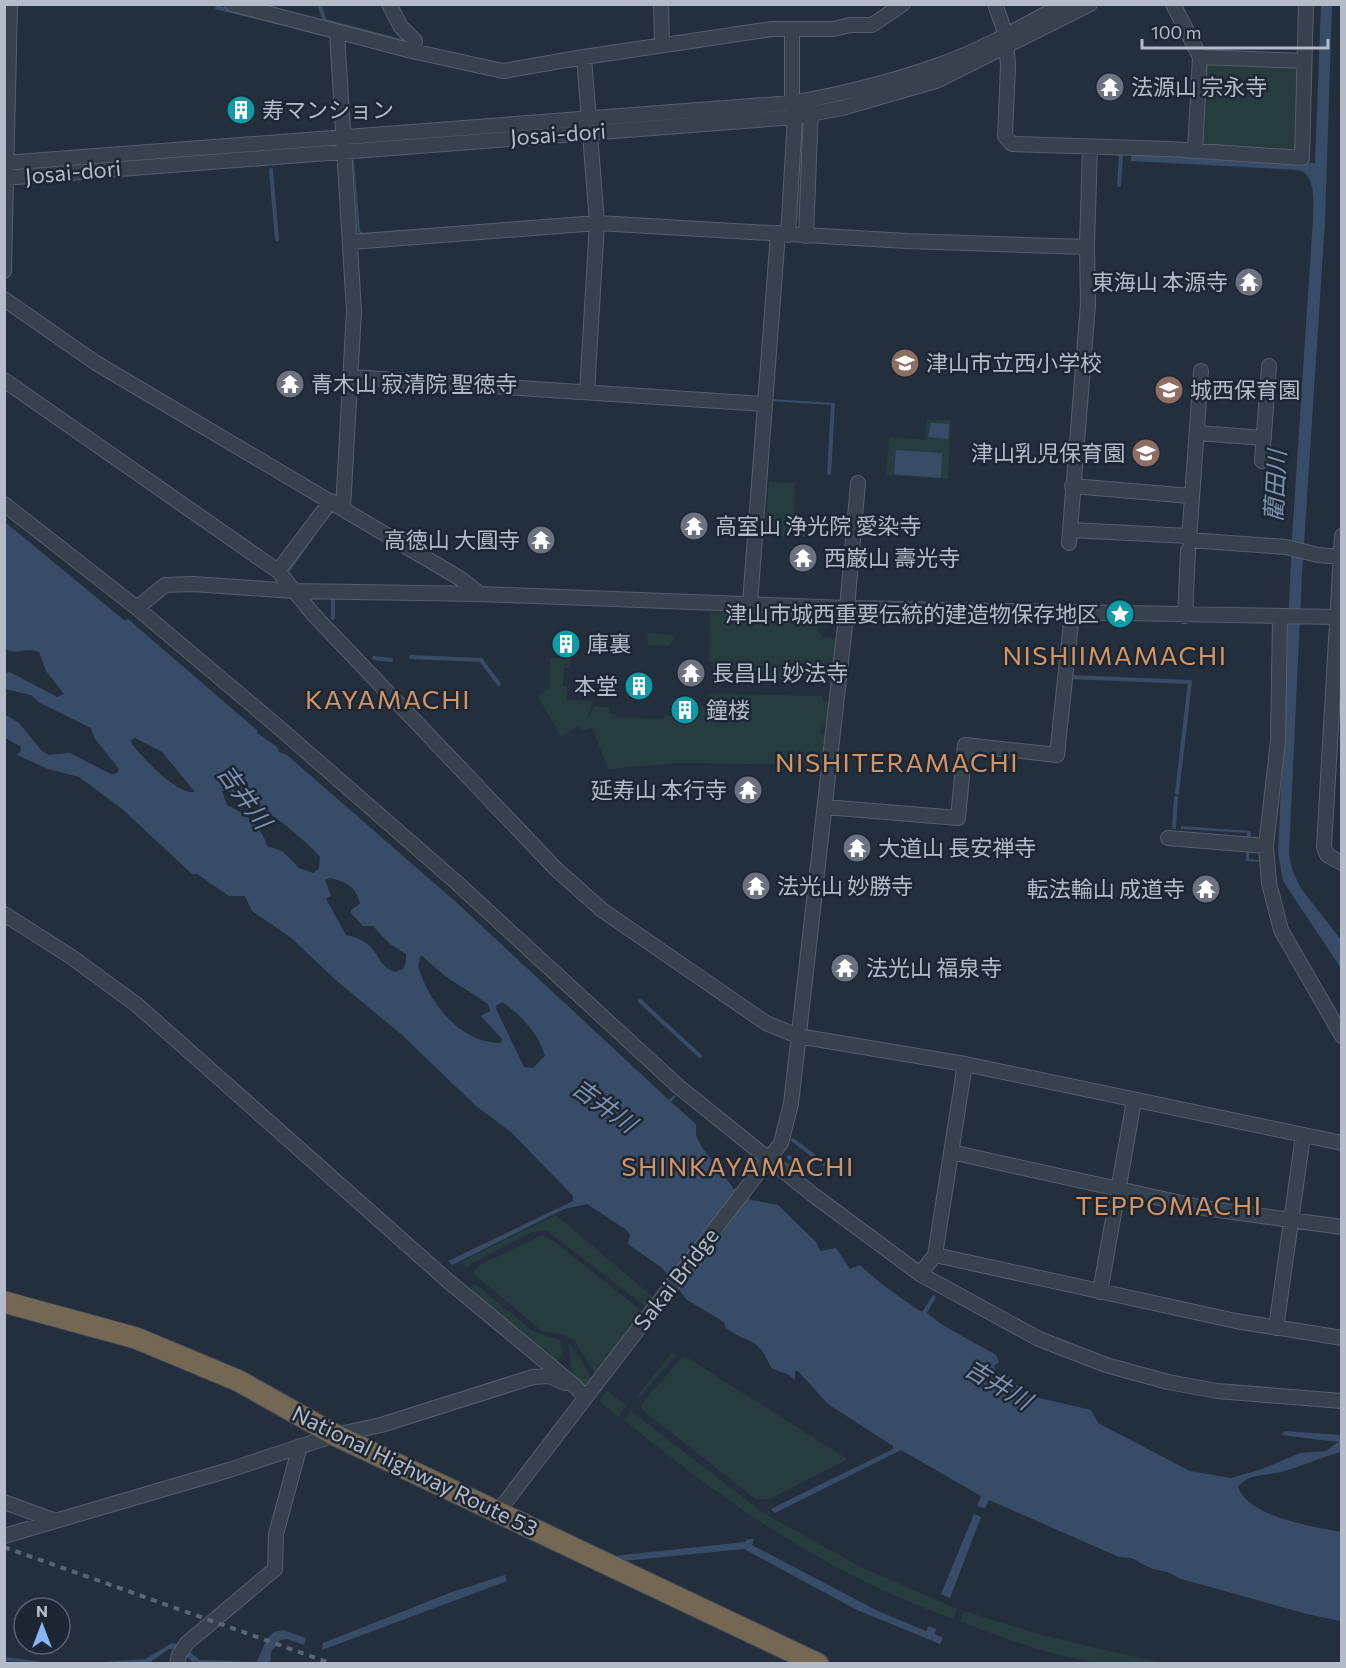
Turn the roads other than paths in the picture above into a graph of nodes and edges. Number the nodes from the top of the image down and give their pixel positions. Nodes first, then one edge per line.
1 (10, 4) edge
2 (232, 4) edge
3 (389, 4) edge
4 (661, 4) edge
5 (903, 4) edge
6 (995, 4) edge
7 (1064, 4) edge
8 (1090, 4) edge
9 (1173, 4) edge
10 (1306, 4) edge
11 (792, 31) junction
12 (337, 33) junction
13 (1007, 41) junction
14 (662, 45) junction
15 (412, 51) junction
16 (584, 57) junction
17 (1200, 57) junction
18 (1304, 61) junction
19 (811, 107) junction
20 (794, 110) junction
21 (589, 125) junction
22 (344, 144) junction
23 (1090, 147) junction
24 (1196, 151) junction
25 (5, 170) edge
26 (597, 223) junction
27 (783, 234) junction
28 (806, 236) junction
29 (351, 242) junction
30 (1087, 247) junction
31 (4, 271) edge
32 (4, 299) edge
33 (1269, 366) dead end
34 (1201, 371) dead end
35 (352, 377) junction
36 (4, 380) edge
37 (587, 392) junction
38 (765, 404) junction
39 (1198, 433) junction
40 (1264, 438) junction
41 (1262, 461) dead end
42 (858, 483) dead end
43 (1072, 486) junction
44 (1191, 496) junction
45 (331, 501) junction
46 (4, 504) edge
47 (343, 508) junction
48 (1189, 536) junction
49 (1341, 536) edge
50 (1188, 551) dead end
51 (1340, 557) junction
52 (278, 571) junction
53 (294, 591) junction
54 (480, 594) junction
55 (750, 603) junction
56 (137, 608) junction
57 (848, 608) junction
58 (1072, 613) junction
59 (1337, 614) edge
60 (1185, 616) junction
61 (1283, 618) junction
62 (825, 807) junction
63 (1168, 838) dead end
64 (1266, 846) junction
65 (1341, 863) edge
66 (4, 914) edge
67 (798, 1036) junction
68 (1341, 1036) edge
69 (965, 1064) junction
70 (1134, 1101) junction
71 (1303, 1136) junction
72 (1341, 1143) edge
73 (951, 1152) junction
74 (769, 1160) junction
75 (1119, 1191) junction
76 (1290, 1221) junction
77 (1341, 1227) edge
78 (935, 1256) junction
79 (920, 1274) junction
80 (1100, 1292) junction
81 (4, 1302) edge
82 (1276, 1328) junction
83 (1341, 1338) edge
84 (580, 1392) junction
85 (1341, 1401) edge
86 (335, 1435) junction
87 (300, 1446) junction
88 (4, 1502) edge
89 (497, 1513) junction
90 (53, 1520) junction
91 (4, 1536) edge
92 (177, 1664) edge
93 (818, 1664) edge

1 - 25 street
2 - 12 street
3 - 15 street
4 - 14 street
5 - 11 street
6 - 13 street
7 - 13 street, Josai-dori
8 - 13 street, Josai-dori
9 - 17 street
10 - 18 street
11 - 14 street
11 - 20 street
12 - 15 street
12 - 22 street
13 - 19 street, Josai-dori
13 - 23 street
14 - 16 street
15 - 16 street
16 - 21 street
17 - 18 street
17 - 24 street
18 - 24 street
19 - 20 street, Josai-dori
19 - 28 street
20 - 21 street, Josai-dori
20 - 27 street
21 - 22 street, Josai-dori
21 - 26 street
22 - 25 street, Josai-dori
22 - 29 street
23 - 24 street
23 - 30 street
25 - 31 street
26 - 27 street
26 - 29 street
26 - 37 street
27 - 28 street
27 - 38 street
28 - 30 street
29 - 35 street
30 - 43 street
32 - 45 street
33 - 40 street
34 - 39 street
35 - 37 street
35 - 47 street
36 - 52 street
37 - 38 street
38 - 55 street
39 - 40 street
39 - 44 street
40 - 41 street
42 - 57 street, Sakai Bridge
43 - 44 street
43 - 48 street
44 - 48 street
45 - 47 street
45 - 52 street
46 - 56 street
47 - 54 street
48 - 51 street
49 - 51 street
50 - 60 street
51 - 59 street
52 - 53 street
53 - 54 street
53 - 56 street
53 - 67 street
54 - 55 street
55 - 57 street
56 - 74 street
57 - 58 street
57 - 62 street, Sakai Bridge
58 - 60 street
58 - 62 street
59 - 61 street
59 - 65 street
60 - 61 street
61 - 64 street
62 - 67 street, Sakai Bridge
63 - 64 street
64 - 68 street
66 - 84 street
67 - 69 street
67 - 74 street, Sakai Bridge
69 - 70 street
69 - 73 street
70 - 71 street
70 - 75 street
71 - 72 street
71 - 76 street
73 - 75 street
73 - 78 street
74 - 79 street
74 - 84 street, Sakai Bridge
75 - 76 street
75 - 80 street
76 - 77 street
76 - 82 street
78 - 79 street
78 - 80 street
79 - 85 street
80 - 82 street
81 - 86 highway, National Highway Route 53
82 - 83 street
84 - 86 street
84 - 89 street, Sakai Bridge
86 - 87 street
86 - 89 highway, National Highway Route 53
87 - 90 street
87 - 92 street
88 - 90 street
89 - 93 highway, National Highway Route 53
90 - 91 street

